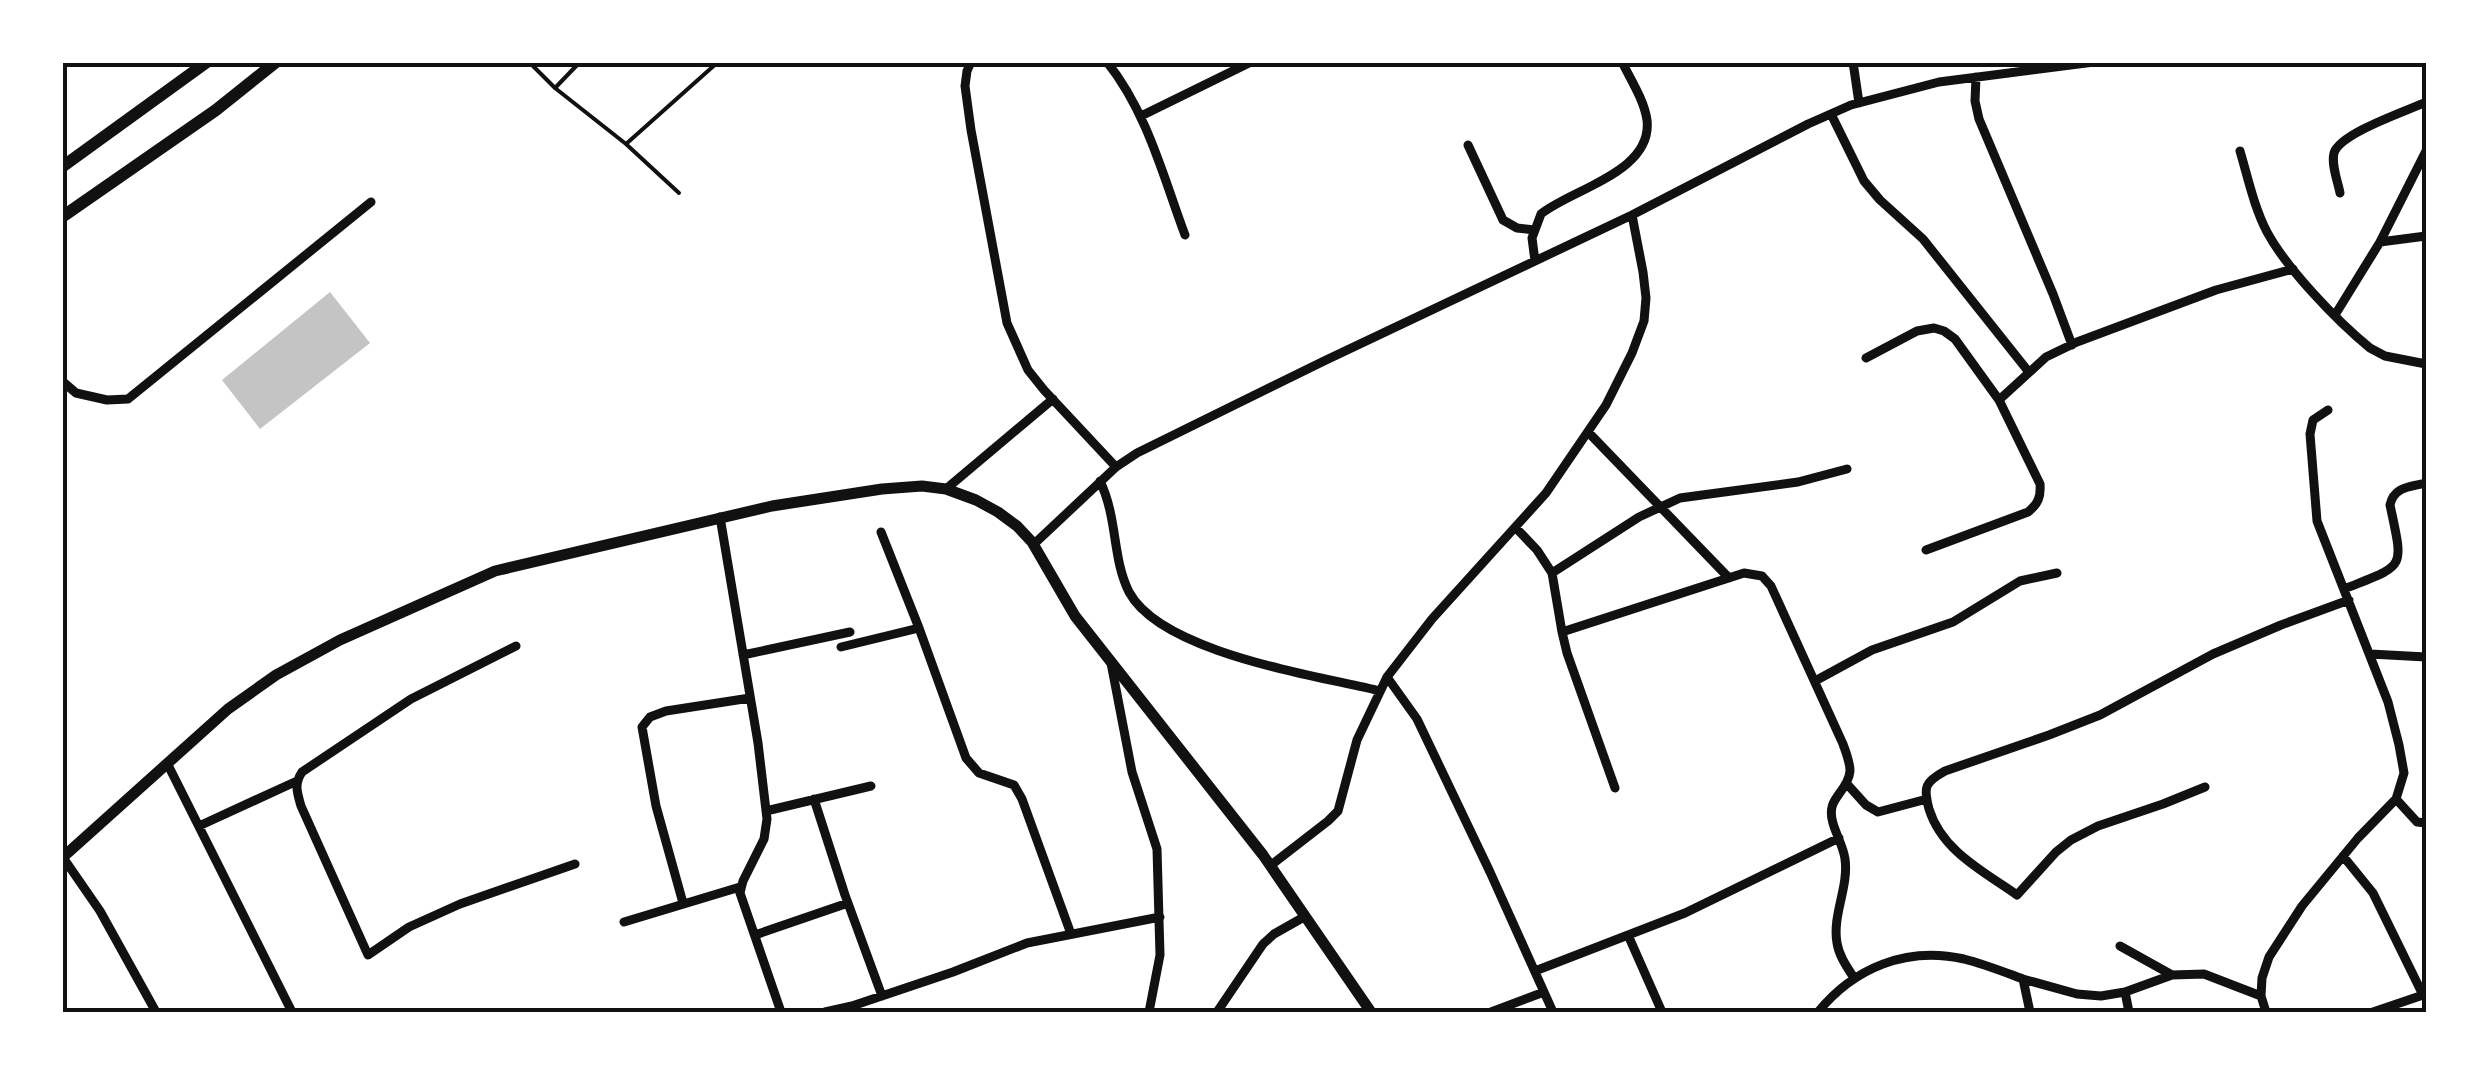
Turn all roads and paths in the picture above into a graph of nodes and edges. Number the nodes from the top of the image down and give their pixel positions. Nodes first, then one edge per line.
1 (207, 62) edge
2 (276, 62) edge
3 (528, 62) edge
4 (580, 62) edge
5 (718, 62) edge
6 (971, 62) edge
7 (1107, 62) edge
8 (1251, 62) edge
9 (1622, 62) edge
10 (1853, 62) edge
11 (2094, 62) edge
12 (1976, 77) junction
13 (555, 88) junction
14 (2426, 102) edge
15 (1859, 103) junction
16 (1831, 114) junction
17 (1141, 116) junction
18 (626, 144) junction
19 (1468, 145) dead end
20 (2240, 151) dead end
21 (2426, 151) edge
22 (62, 167) edge
23 (679, 193) dead end
24 (2340, 194) dead end
25 (371, 202) dead end
26 (1632, 214) junction
27 (62, 217) edge
28 (1534, 230) junction
29 (1185, 235) dead end
30 (2426, 236) edge
31 (2380, 242) junction
32 (1535, 261) junction
33 (2292, 270) junction
34 (2335, 315) junction
35 (2072, 345) junction
36 (1866, 358) dead end
37 (2426, 364) edge
38 (2028, 371) junction
39 (62, 381) edge
40 (1053, 399) junction
41 (1999, 400) junction
42 (2328, 410) dead end
43 (1588, 432) junction
44 (1116, 467) junction
45 (1846, 468) dead end
46 (1100, 482) junction
47 (2426, 484) edge
48 (946, 489) junction
49 (1661, 507) junction
50 (720, 517) junction
51 (1516, 528) junction
52 (881, 532) dead end
53 (1033, 544) junction
54 (1926, 550) dead end
55 (1552, 573) junction
56 (2058, 573) dead end
57 (1730, 578) junction
58 (2344, 589) junction
59 (2349, 600) junction
60 (919, 628) junction
61 (850, 632) dead end
62 (1562, 632) junction
63 (516, 646) dead end
64 (842, 647) dead end
65 (2370, 654) junction
66 (743, 655) junction
67 (2426, 657) edge
68 (1110, 660) junction
69 (1388, 677) junction
70 (1815, 681) junction
71 (1380, 691) junction
72 (750, 698) junction
73 (167, 762) junction
74 (296, 781) junction
75 (1847, 784) junction
76 (871, 786) dead end
77 (2205, 786) dead end
78 (1615, 788) dead end
79 (814, 799) junction
80 (1927, 799) junction
81 (2396, 799) junction
82 (766, 810) junction
83 (2426, 824) edge
84 (199, 826) junction
85 (1839, 838) junction
86 (2343, 856) junction
87 (63, 857) edge
88 (575, 864) dead end
89 (1270, 866) junction
90 (740, 887) junction
91 (683, 902) junction
92 (848, 903) junction
93 (1160, 917) junction
94 (1304, 917) junction
95 (624, 922) dead end
96 (1070, 934) junction
97 (756, 935) junction
98 (1628, 935) junction
99 (2120, 946) dead end
100 (1535, 971) junction
101 (2172, 974) junction
102 (1854, 978) junction
103 (2024, 979) junction
104 (1544, 992) junction
105 (2125, 992) junction
106 (2425, 994) edge
107 (882, 996) junction
108 (2261, 996) junction
109 (156, 1012) edge
110 (292, 1012) edge
111 (781, 1012) edge
112 (825, 1012) edge
113 (1148, 1012) edge
114 (1218, 1012) edge
115 (1371, 1012) edge
116 (1491, 1012) edge
117 (1553, 1012) edge
118 (1662, 1012) edge
119 (1818, 1012) edge
120 (2030, 1012) edge
121 (2129, 1012) edge
122 (2266, 1012) edge
123 (2373, 1012) edge

1 - 22 main road
2 - 27 main road
3 - 13 lane
4 - 13 lane
5 - 18 lane
6 - 40 street
7 - 17 street
8 - 17 street
9 - 28 street
10 - 15 street
11 - 12 street
12 - 15 street
12 - 35 street
13 - 18 lane
14 - 24 street
15 - 16 street
16 - 26 street
16 - 38 street
17 - 29 street
18 - 23 lane
19 - 28 street
20 - 33 street
21 - 31 street
25 - 39 street
26 - 32 street
26 - 43 street
28 - 32 street
30 - 31 street
31 - 34 street
32 - 44 street
33 - 34 street
33 - 35 street
34 - 37 street
35 - 38 street
36 - 41 street
38 - 41 street
40 - 44 street
40 - 48 street
41 - 54 street
42 - 58 street
43 - 49 street
43 - 51 street
44 - 46 street
45 - 49 street
46 - 53 street
46 - 71 street
47 - 58 street
48 - 50 street
48 - 53 street
49 - 55 street
49 - 57 street
50 - 66 street
50 - 73 street
51 - 55 street
51 - 69 street
52 - 60 street
53 - 68 street
55 - 62 street
56 - 70 street
57 - 62 street
57 - 70 street
58 - 59 street
59 - 65 street
59 - 80 street
60 - 64 street
60 - 96 street
61 - 66 street
62 - 78 street
63 - 74 street
65 - 67 street
65 - 81 street
66 - 72 street
68 - 89 street
68 - 93 street
69 - 71 street
69 - 100 street
70 - 75 street
71 - 89 street
72 - 82 street
72 - 91 street
73 - 84 street
73 - 87 street
74 - 84 street
74 - 88 street
75 - 80 street
75 - 85 street
76 - 79 street
77 - 80 street
79 - 82 street
79 - 92 street
81 - 83 street
81 - 86 street
82 - 90 street
84 - 110 street
85 - 98 street
85 - 102 street
86 - 106 street
86 - 108 street
87 - 109 street
89 - 94 street
90 - 91 street
90 - 97 street
91 - 95 street
92 - 97 street
92 - 107 street
93 - 96 street
93 - 113 street
94 - 114 street
94 - 115 street
96 - 107 street
97 - 111 street
98 - 100 street
98 - 118 street
99 - 101 street
100 - 104 street
101 - 105 street
101 - 108 street
102 - 103 street
102 - 119 street
103 - 105 street
103 - 120 street
104 - 116 street
104 - 117 street
105 - 121 street
106 - 123 street
107 - 112 street
108 - 122 street

